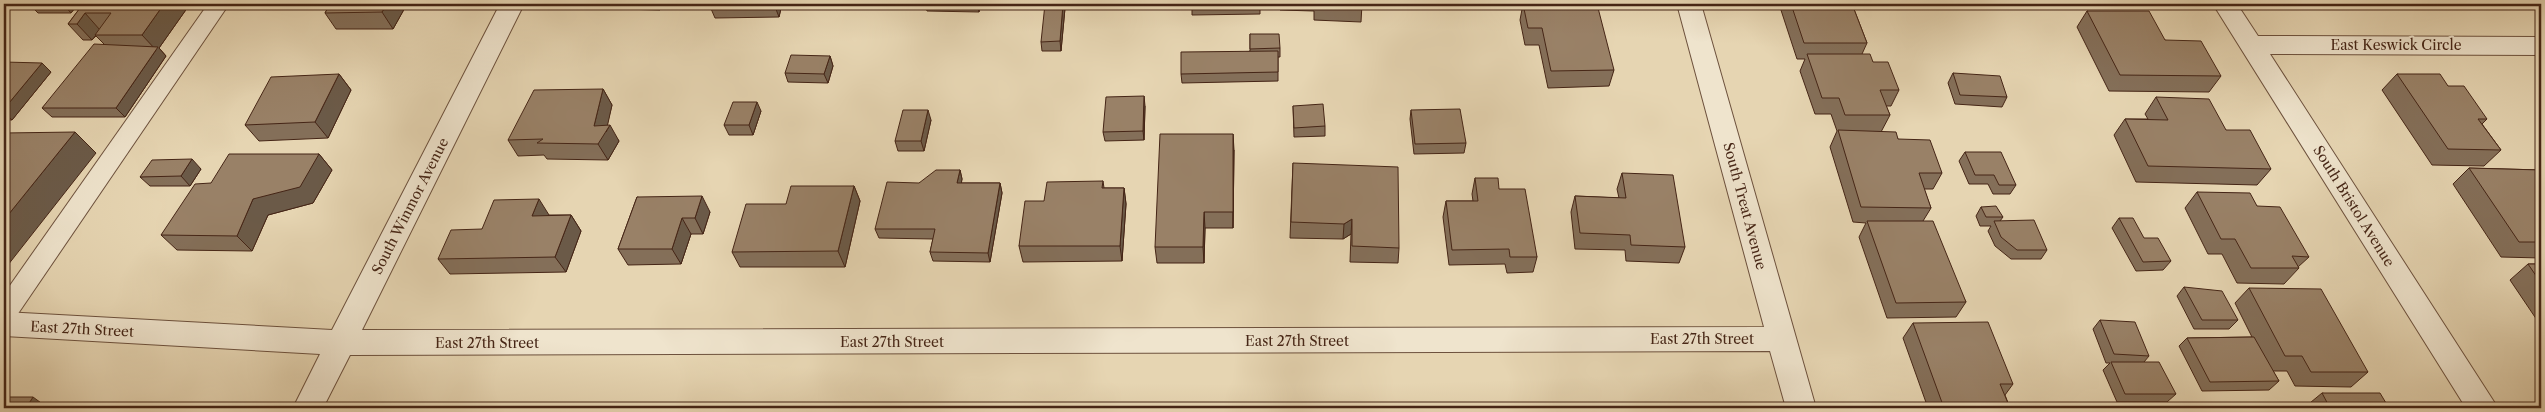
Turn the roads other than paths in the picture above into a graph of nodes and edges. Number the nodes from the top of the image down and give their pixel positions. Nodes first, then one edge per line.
1 (219, 4) edge
2 (512, 4) edge
3 (1689, 4) edge
4 (2225, 4) edge
5 (2252, 46) junction
6 (2541, 46) edge
7 (4, 314) edge
8 (4, 324) edge
9 (1781, 339) junction
10 (340, 343) junction
11 (308, 408) edge
12 (1800, 408) edge
13 (2482, 408) edge

1 - 7 lane
2 - 10 street, South Winmor Avenue
3 - 9 street, South Treat Avenue
4 - 5 street, South Bristol Avenue
5 - 6 street, East Keswick Circle
5 - 13 street, South Bristol Avenue
8 - 10 street, East 27th Street
9 - 10 street, East 27th Street
9 - 12 street, South Treat Avenue
10 - 11 street, South Winmor Avenue

